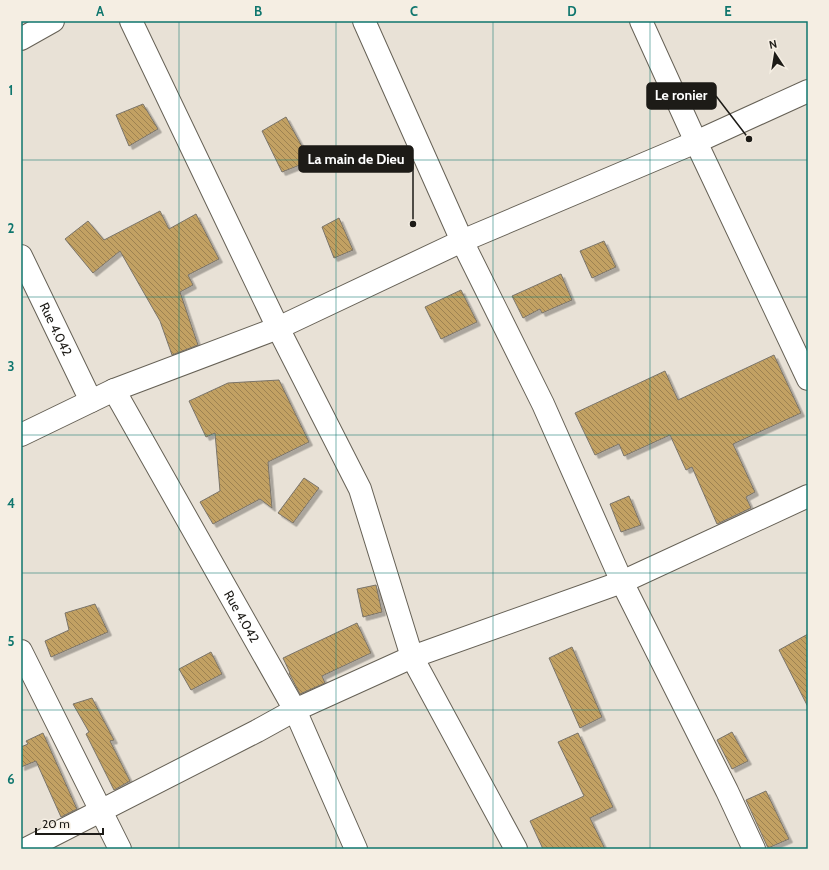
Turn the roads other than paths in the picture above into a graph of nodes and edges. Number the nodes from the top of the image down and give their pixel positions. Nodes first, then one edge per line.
1 (53, 21) edge
2 (131, 21) edge
3 (364, 21) edge
4 (641, 21) edge
5 (21, 39) edge
6 (808, 91) edge
7 (696, 142) junction
8 (462, 241) junction
9 (21, 256) edge
10 (278, 328) junction
11 (808, 379) edge
12 (114, 390) junction
13 (90, 402) junction
14 (21, 435) edge
15 (808, 496) edge
16 (622, 582) junction
17 (21, 651) edge
18 (412, 657) junction
19 (295, 710) junction
20 (101, 811) junction
21 (26, 849) edge
22 (120, 849) edge
23 (356, 849) edge
24 (516, 849) edge
25 (754, 849) edge

1 - 5 street
2 - 10 street
3 - 8 street
4 - 7 street
6 - 7 street
7 - 8 street
7 - 11 street
8 - 10 street
8 - 16 street
9 - 13 street, Rue 4.042
10 - 12 street
10 - 18 street
12 - 13 street
12 - 19 street, Rue 4.042
13 - 14 street
15 - 16 street
16 - 18 street
16 - 25 street
17 - 20 street
18 - 19 street
18 - 24 street
19 - 20 street
19 - 23 street, Rue 4.042
20 - 21 street
20 - 22 street

